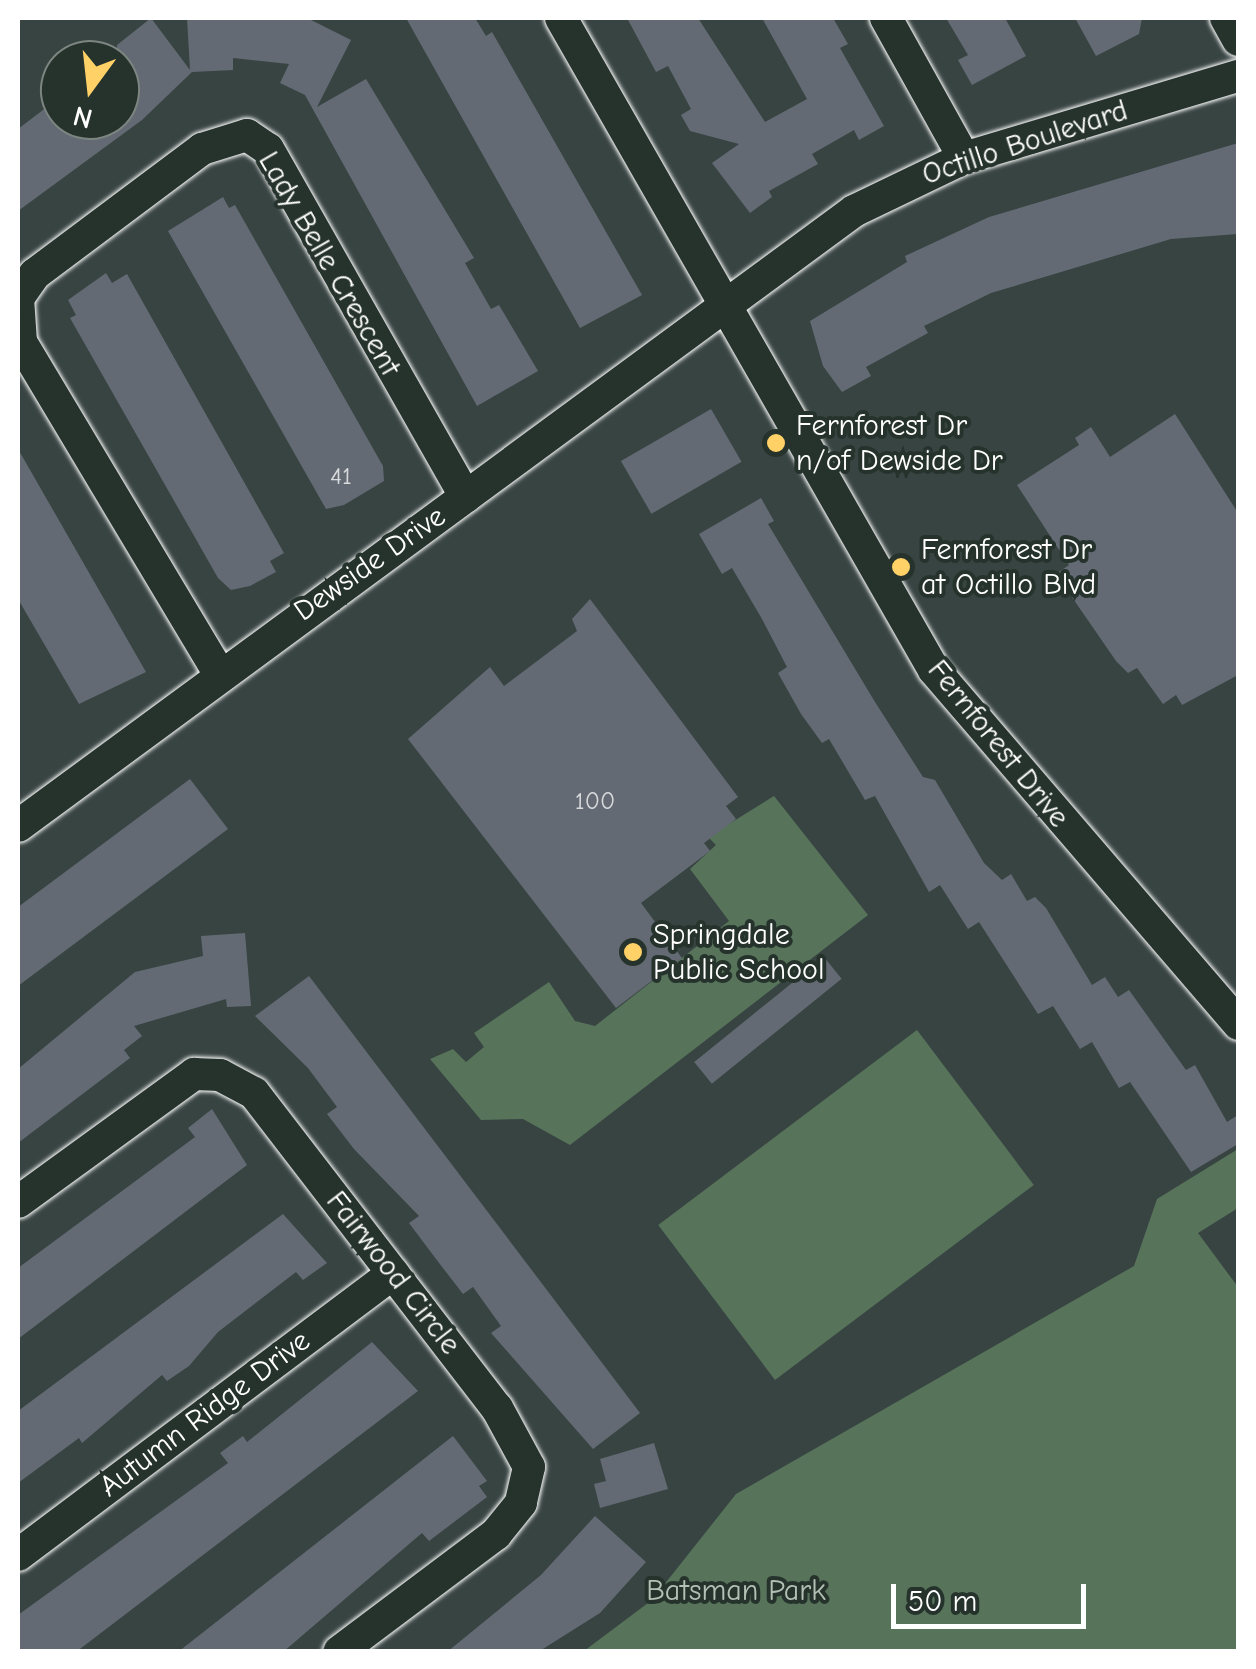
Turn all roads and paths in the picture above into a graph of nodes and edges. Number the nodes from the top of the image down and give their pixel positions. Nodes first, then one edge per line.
1 (561, 18) edge
2 (886, 18) edge
3 (1226, 18) edge
4 (1238, 40) edge
5 (1238, 76) edge
6 (964, 158) junction
7 (725, 305) junction
8 (466, 497) junction
9 (219, 673) junction
10 (18, 826) edge
11 (1238, 1024) edge
12 (18, 1202) edge
13 (392, 1273) junction
14 (18, 1554) edge
15 (339, 1652) edge

1 - 7 street, Fernforest Drive
2 - 6 street
3 - 4 street
5 - 6 street, Octillo Boulevard
6 - 7 street, Octillo Boulevard
7 - 8 street, Dewside Drive
7 - 11 street, Fernforest Drive
8 - 9 street, Dewside Drive
8 - 9 street, Lady Belle Crescent
9 - 10 street, Dewside Drive
12 - 13 street, Fairwood Circle
13 - 14 street, Autumn Ridge Drive
13 - 15 street, Fairwood Circle

